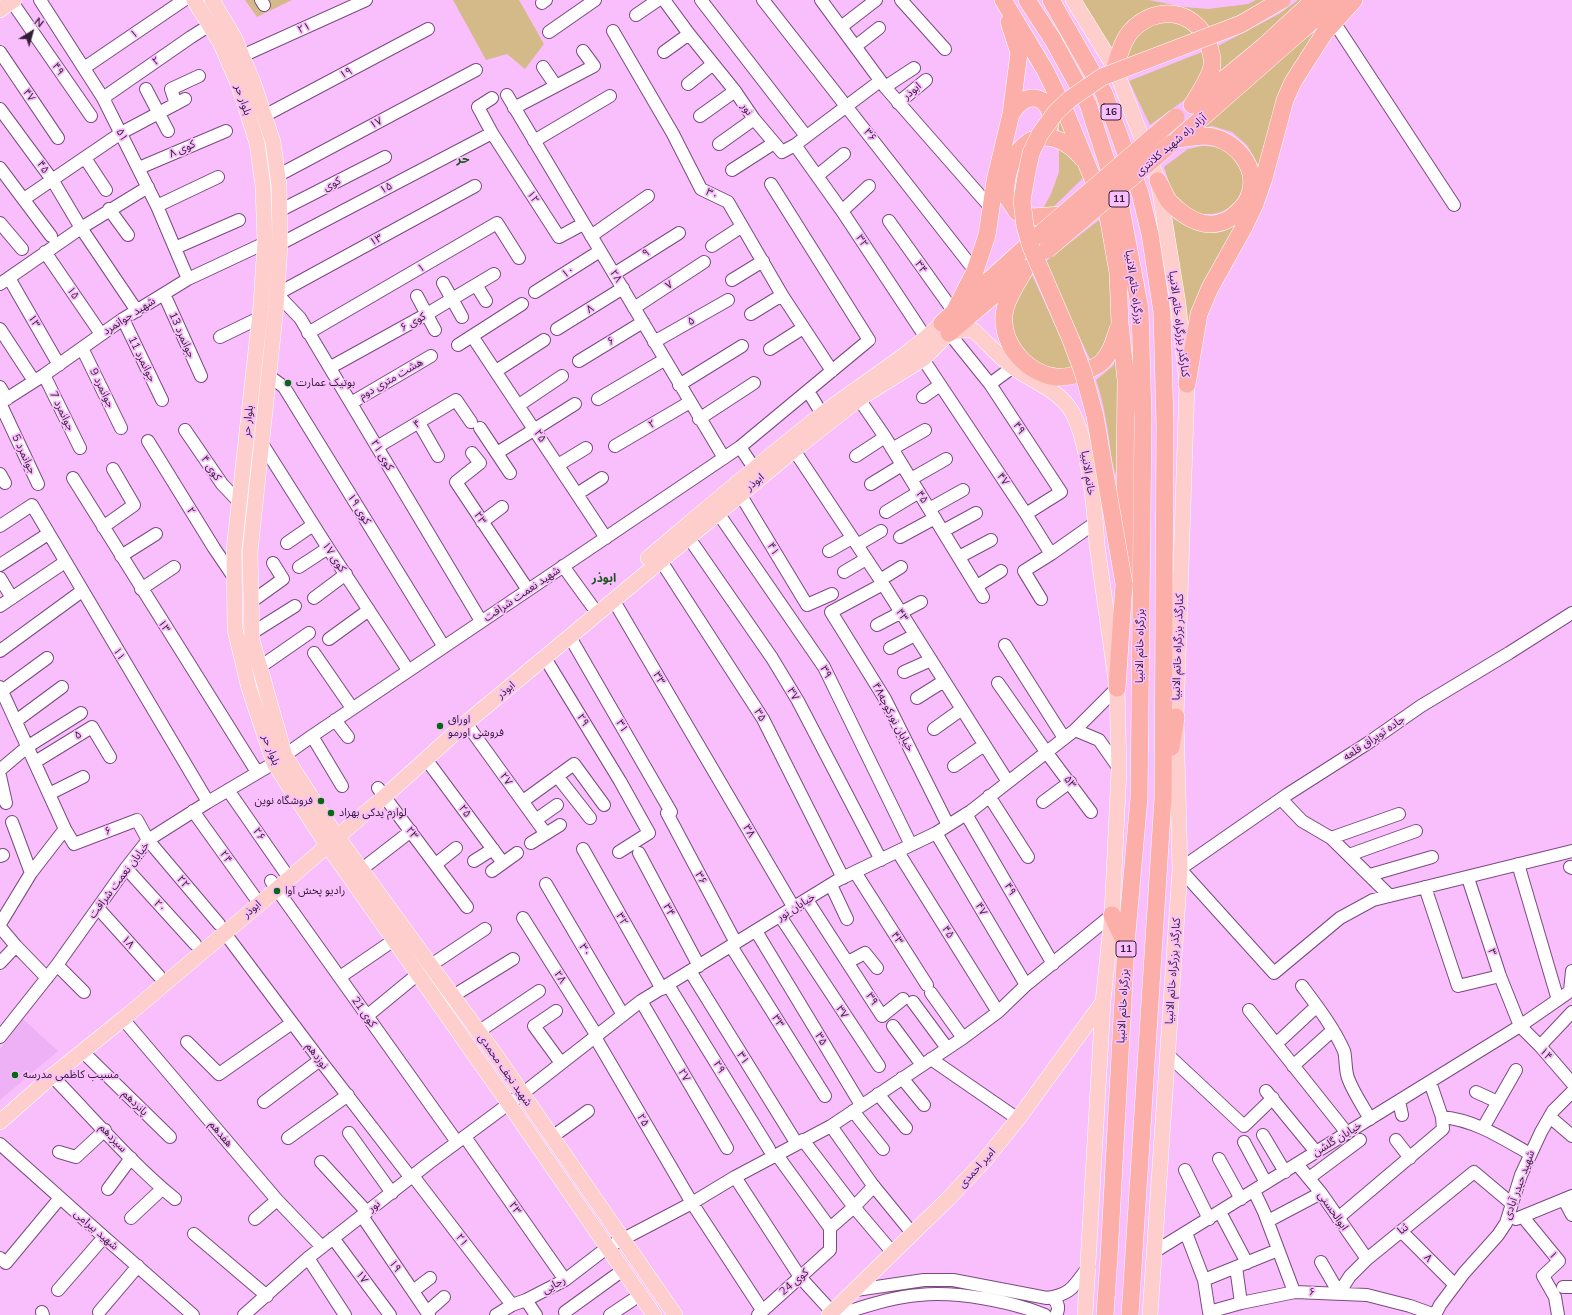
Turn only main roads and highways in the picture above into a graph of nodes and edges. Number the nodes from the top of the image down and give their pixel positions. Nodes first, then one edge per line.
1 (194, 0) edge
2 (212, 0) edge
3 (999, 0) edge
4 (1003, 0) edge
5 (1027, 0) edge
6 (1051, 0) edge
7 (1073, 0) edge
8 (1282, 0) edge
9 (1314, 0) edge
10 (1336, 0) edge
11 (1354, 0) edge
12 (1115, 68) junction
13 (1192, 105) junction
14 (1010, 114) junction
15 (1042, 136) junction
16 (1175, 141) junction
17 (1088, 165) junction
18 (1158, 181) junction
19 (1062, 215) junction
20 (1026, 268) junction
21 (948, 323) junction
22 (1120, 324) junction
23 (1187, 384) junction
24 (234, 550) junction
25 (250, 552) junction
26 (1124, 584) junction
27 (1117, 688) junction
28 (1176, 717) junction
29 (458, 726) junction
30 (279, 759) junction
31 (381, 793) junction
32 (1163, 798) junction
33 (329, 836) junction
34 (1112, 916) junction
35 (221, 928) junction
36 (1126, 944) junction
37 (431, 965) junction
38 (418, 974) junction
39 (1103, 1002) junction
40 (0, 1111) edge
41 (0, 1122) edge
42 (1109, 1257) junction
43 (1134, 1260) junction
44 (833, 1314) edge
45 (654, 1315) edge
46 (675, 1315) edge
47 (1085, 1315) edge
48 (1105, 1315) edge
49 (1130, 1315) edge
50 (1150, 1315) edge

1 - 24 main road, بلوار حر
2 - 25 main road, بلوار حر
3 - 14 highway
4 - 17 highway
5 - 36 highway, بزرگراه خاتم الانبیا / 11
6 - 32 highway, بزرگراه خاتم الانبیا / 16
7 - 12 main road, کنارگذر بزرگراه خاتم الانبیا
8 - 26 highway, bridge
9 - 13 highway, آزاد راه شهید کلانتری
10 - 16 highway, آزاد راه شهید کلانتری
11 - 23 highway
12 - 13 highway
12 - 18 main road, کنارگذر بزرگراه خاتم الانبیا
13 - 19 highway, آزاد راه شهید کلانتری, bridge
14 - 15 highway
14 - 21 highway
15 - 17 highway
15 - 19 highway
16 - 18 highway
16 - 20 highway, آزاد راه شهید کلانتری, bridge
17 - 22 highway
18 - 23 main road, کنارگذر بزرگراه خاتم الانبیا
19 - 21 highway, آزاد راه شهید کلانتری, bridge
20 - 21 highway, آزاد راه شهید کلانتری
20 - 22 highway
21 - 27 main road, خاتم الانبیا
21 - 29 main road, ابوذر
21 - 29 main road, ابوذر
22 - 26 highway
23 - 28 main road, کنارگذر بزرگراه خاتم الانبیا
24 - 25 main road
24 - 30 main road, بلوار حر
25 - 30 main road, بلوار حر
26 - 27 highway
27 - 34 main road
28 - 32 highway
28 - 50 main road, کنارگذر بزرگراه خاتم الانبیا
29 - 31 main road, ابوذر
29 - 31 main road, ابوذر
30 - 33 main road, بلوار حر
31 - 33 main road, ابوذر
32 - 43 highway, بزرگراه خاتم الانبیا
33 - 35 main road, ابوذر
33 - 37 main road, شهید نجف محمدی
33 - 38 main road, شهید نجف محمدی
34 - 36 highway
34 - 39 main road
35 - 40 main road, ابوذر
35 - 41 main road, ابوذر
36 - 42 highway, بزرگراه خاتم الانبیا / 11
37 - 38 main road
37 - 46 main road, شهید نجف محمدی
38 - 45 main road, شهید نجف محمدی
39 - 44 main road, امیر احمدی
39 - 47 main road
42 - 43 highway
42 - 48 highway, بزرگراه خاتم الانبیا / 11
43 - 49 highway, بزرگراه خاتم الانبیا

